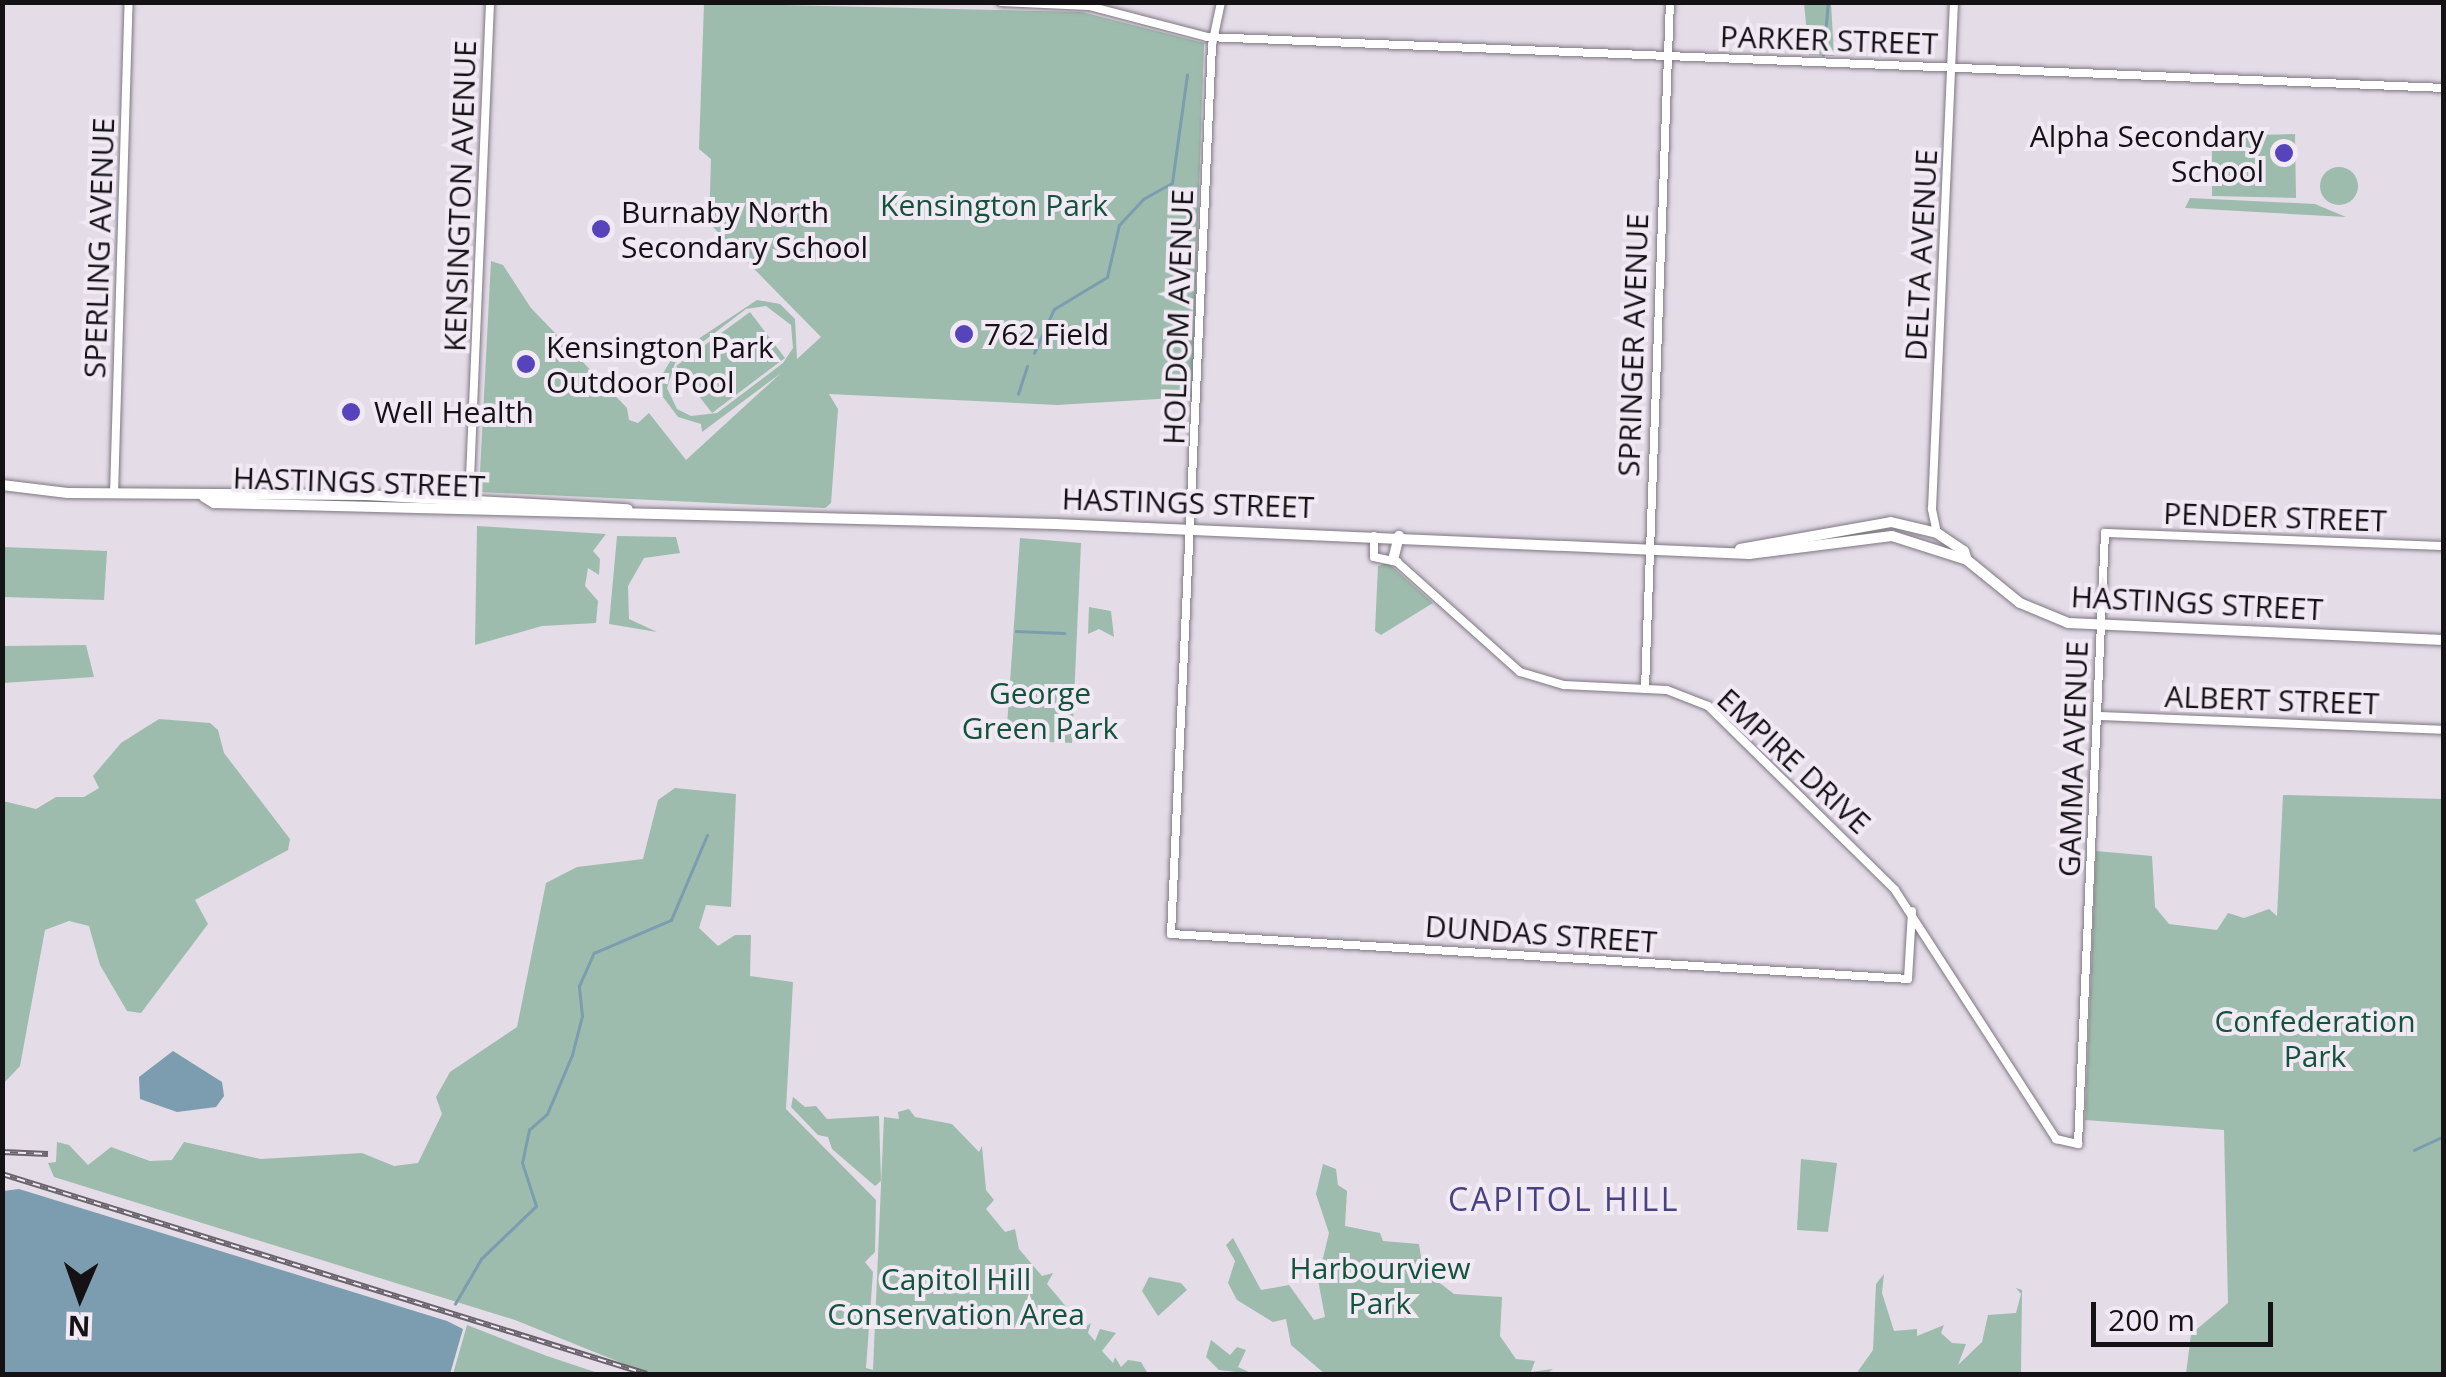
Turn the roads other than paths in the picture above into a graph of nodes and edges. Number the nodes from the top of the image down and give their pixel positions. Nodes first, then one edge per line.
1 (129, 2) edge
2 (490, 2) edge
3 (1001, 2) edge
4 (1221, 2) edge
5 (1670, 2) edge
6 (1954, 2) edge
7 (1212, 38) junction
8 (1668, 56) junction
9 (1952, 68) junction
10 (2444, 88) edge
11 (2, 485) edge
12 (114, 494) junction
13 (204, 496) junction
14 (469, 498) junction
15 (1932, 509) junction
16 (633, 510) junction
17 (468, 511) junction
18 (1921, 527) junction
19 (1192, 530) junction
20 (1937, 533) junction
21 (2105, 533) joint
22 (1374, 535) junction
23 (1399, 536) junction
24 (1648, 546) junction
25 (2444, 546) edge
26 (1740, 549) junction
27 (1393, 560) junction
28 (1967, 560) junction
29 (2102, 626) junction
30 (2444, 640) edge
31 (1645, 689) junction
32 (2098, 716) junction
33 (2444, 730) edge
34 (1912, 911) junction
35 (1170, 934) joint
36 (2078, 1144) joint

1 - 12 street, SPERLING AVENUE
2 - 14 street, KENSINGTON AVENUE
3 - 7 street, PARKER STREET
4 - 7 street, HOLDOM AVENUE
5 - 8 street, SPRINGER AVENUE
6 - 9 street, DELTA AVENUE
7 - 8 street, PARKER STREET
7 - 19 street, HOLDOM AVENUE
8 - 9 street, PARKER STREET
8 - 24 street, SPRINGER AVENUE
9 - 10 street, PARKER STREET
9 - 15 street, DELTA AVENUE
11 - 12 main road, HASTINGS STREET
12 - 13 main road, HASTINGS STREET
13 - 14 main road, HASTINGS STREET
13 - 17 main road, HASTINGS STREET
14 - 16 main road, HASTINGS STREET
14 - 17 street, KENSINGTON AVENUE
15 - 18 street, DELTA AVENUE
15 - 20 street, DELTA AVENUE
16 - 17 main road, HASTINGS STREET
16 - 19 main road, HASTINGS STREET
18 - 20 main road, HASTINGS STREET
18 - 26 main road, HASTINGS STREET
19 - 22 main road, HASTINGS STREET
19 - 35 street, HOLDOM AVENUE
20 - 28 main road, HASTINGS STREET
21 - 25 street, PENDER STREET
21 - 29 street, GAMMA AVENUE
22 - 23 main road, HASTINGS STREET
22 - 27 street
23 - 24 main road, HASTINGS STREET
23 - 27 main road
24 - 26 main road, HASTINGS STREET
24 - 31 street, SPRINGER AVENUE
26 - 28 main road, HASTINGS STREET
27 - 31 street, EMPIRE DRIVE
28 - 29 main road, HASTINGS STREET
29 - 30 main road, HASTINGS STREET
29 - 32 street, GAMMA AVENUE
31 - 34 street, EMPIRE DRIVE
32 - 33 street, ALBERT STREET
32 - 36 street, GAMMA AVENUE
34 - 35 street, DUNDAS STREET
34 - 36 street, EMPIRE DRIVE

